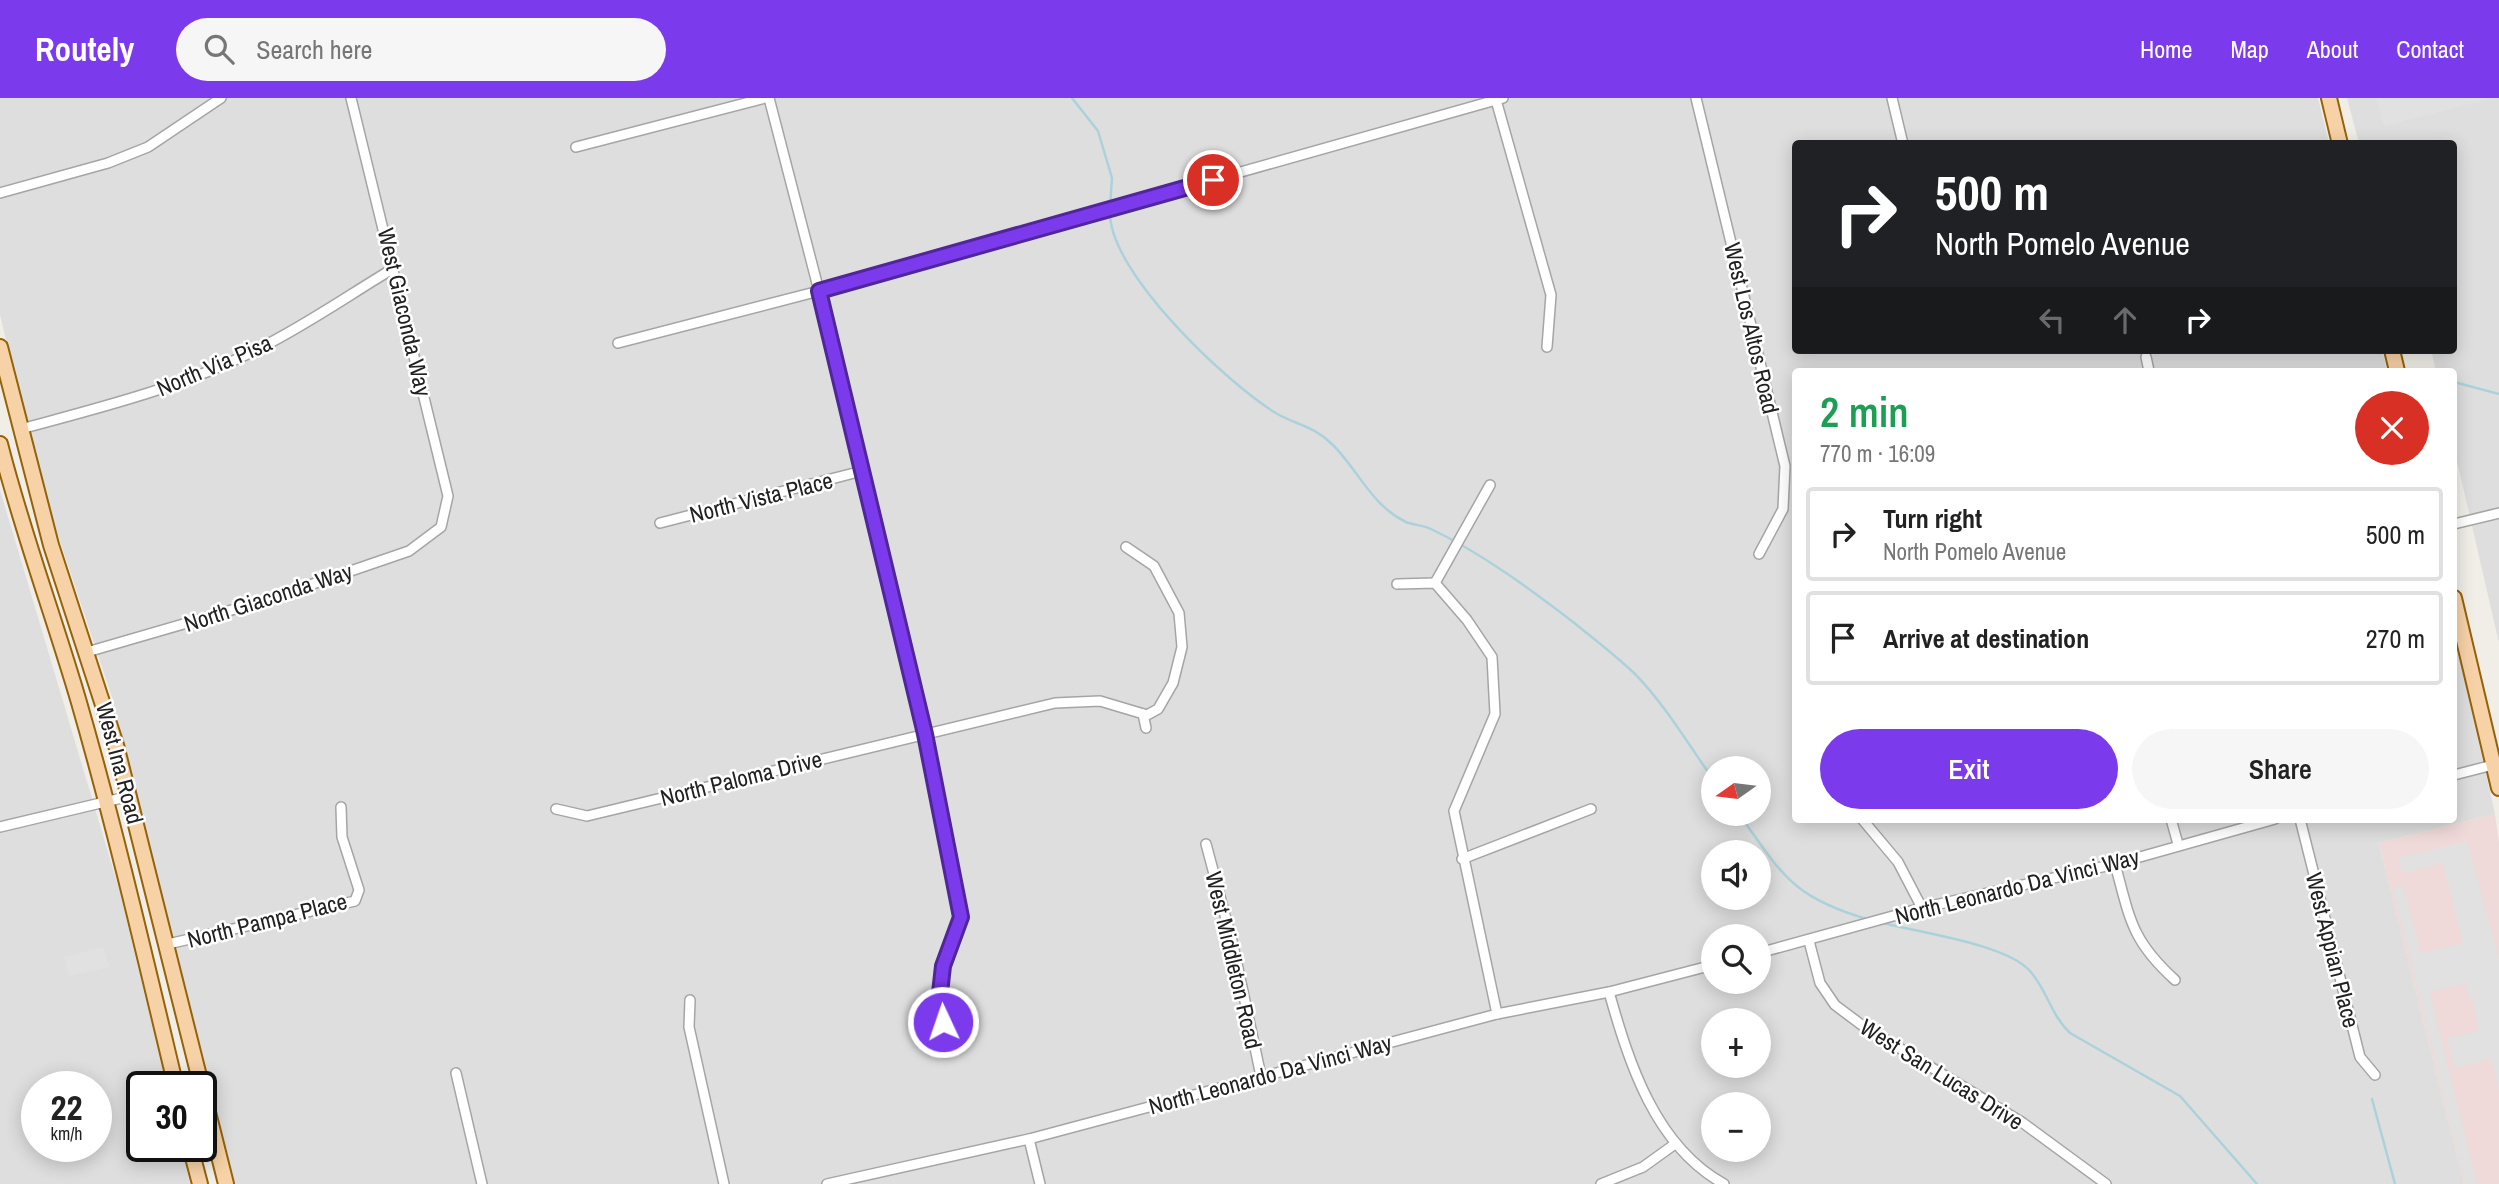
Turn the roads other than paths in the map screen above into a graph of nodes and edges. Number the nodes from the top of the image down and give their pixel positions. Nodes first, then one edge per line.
1 (221, 98) edge
2 (351, 98) edge
3 (767, 98) edge
4 (1696, 98) edge
5 (1892, 98) edge
6 (2329, 98) edge
7 (1500, 99) edge
8 (1902, 140) edge
9 (2339, 140) edge
10 (576, 147) dead end
11 (0, 192) edge
12 (394, 268) junction
13 (819, 291) junction
14 (618, 343) dead end
15 (0, 347) edge
16 (1547, 347) dead end
17 (2146, 357) dead end
18 (2148, 368) edge
19 (20, 429) junction
20 (0, 444) edge
21 (862, 471) junction
22 (1490, 485) dead end
23 (2499, 513) edge
24 (660, 523) dead end
25 (2457, 523) edge
26 (441, 527) joint
27 (1126, 547) dead end
28 (1759, 554) dead end
29 (1434, 583) junction
30 (1397, 584) dead end
31 (2457, 611) edge
32 (88, 652) junction
33 (1143, 714) junction
34 (1146, 728) dead end
35 (925, 734) junction
36 (2493, 765) junction
37 (2457, 774) edge
38 (2499, 788) edge
39 (130, 796) junction
40 (107, 802) junction
41 (341, 807) dead end
42 (556, 809) dead end
43 (1591, 809) dead end
44 (1865, 823) edge
45 (2172, 823) edge
46 (2259, 823) edge
47 (2301, 823) edge
48 (0, 827) edge
49 (1206, 844) dead end
50 (2178, 844) junction
51 (1462, 859) junction
52 (2115, 864) junction
53 (1922, 908) junction
54 (1809, 941) junction
55 (168, 944) junction
56 (1771, 950) edge
57 (1701, 968) edge
58 (2175, 980) dead end
59 (1609, 992) junction
60 (690, 1000) dead end
61 (1497, 1014) junction
62 (943, 1022) dead end
63 (172, 1071) edge
64 (456, 1073) dead end
65 (2375, 1075) dead end
66 (1262, 1076) junction
67 (1029, 1139) junction
68 (1675, 1144) junction
69 (194, 1162) edge
70 (200, 1184) edge
71 (226, 1184) edge
72 (482, 1184) edge
73 (724, 1184) edge
74 (827, 1184) edge
75 (1040, 1184) edge
76 (1601, 1184) edge
77 (1724, 1184) edge
78 (2106, 1184) edge

1 - 11 street
2 - 12 street, West Giaconda Way
3 - 10 street
3 - 13 street
4 - 28 street, West Los Altos Road
5 - 8 street
6 - 9 main road
7 - 13 street
7 - 16 street
12 - 19 street, North Via Pisa
12 - 26 street, West Giaconda Way
13 - 14 street
13 - 21 street
15 - 19 main road, West Ina Road
17 - 18 street
19 - 32 main road, West Ina Road
20 - 40 main road, West Ina Road
21 - 24 street, North Vista Place
21 - 35 street
22 - 29 street
23 - 25 street
26 - 32 street, North Giaconda Way
27 - 33 street
29 - 30 street
29 - 51 street
31 - 36 main road
32 - 39 main road, West Ina Road
33 - 34 street
33 - 35 street, North Paloma Drive
35 - 42 street, North Paloma Drive
35 - 62 street
36 - 37 street
36 - 38 main road
39 - 40 street
39 - 55 main road, West Ina Road
40 - 48 street
40 - 63 main road, West Ina Road
41 - 55 street, North Pampa Place
43 - 51 street
44 - 53 street
45 - 50 street
46 - 50 street, North Leonardo Da Vinci Way
47 - 65 street, West Appian Place
49 - 66 street, West Middleton Road
50 - 52 street, North Leonardo Da Vinci Way
51 - 61 street
52 - 53 street, North Leonardo Da Vinci Way
52 - 58 street
53 - 54 street, North Leonardo Da Vinci Way
54 - 56 street, North Leonardo Da Vinci Way
54 - 78 street, West San Lucas Drive
55 - 71 main road, West Ina Road
57 - 59 street, North Leonardo Da Vinci Way
59 - 61 street, North Leonardo Da Vinci Way
59 - 68 street
60 - 73 street
61 - 66 street, North Leonardo Da Vinci Way
64 - 72 street
66 - 67 street, North Leonardo Da Vinci Way
67 - 74 street, North Leonardo Da Vinci Way
67 - 75 street
68 - 76 street
68 - 77 street
69 - 70 main road

